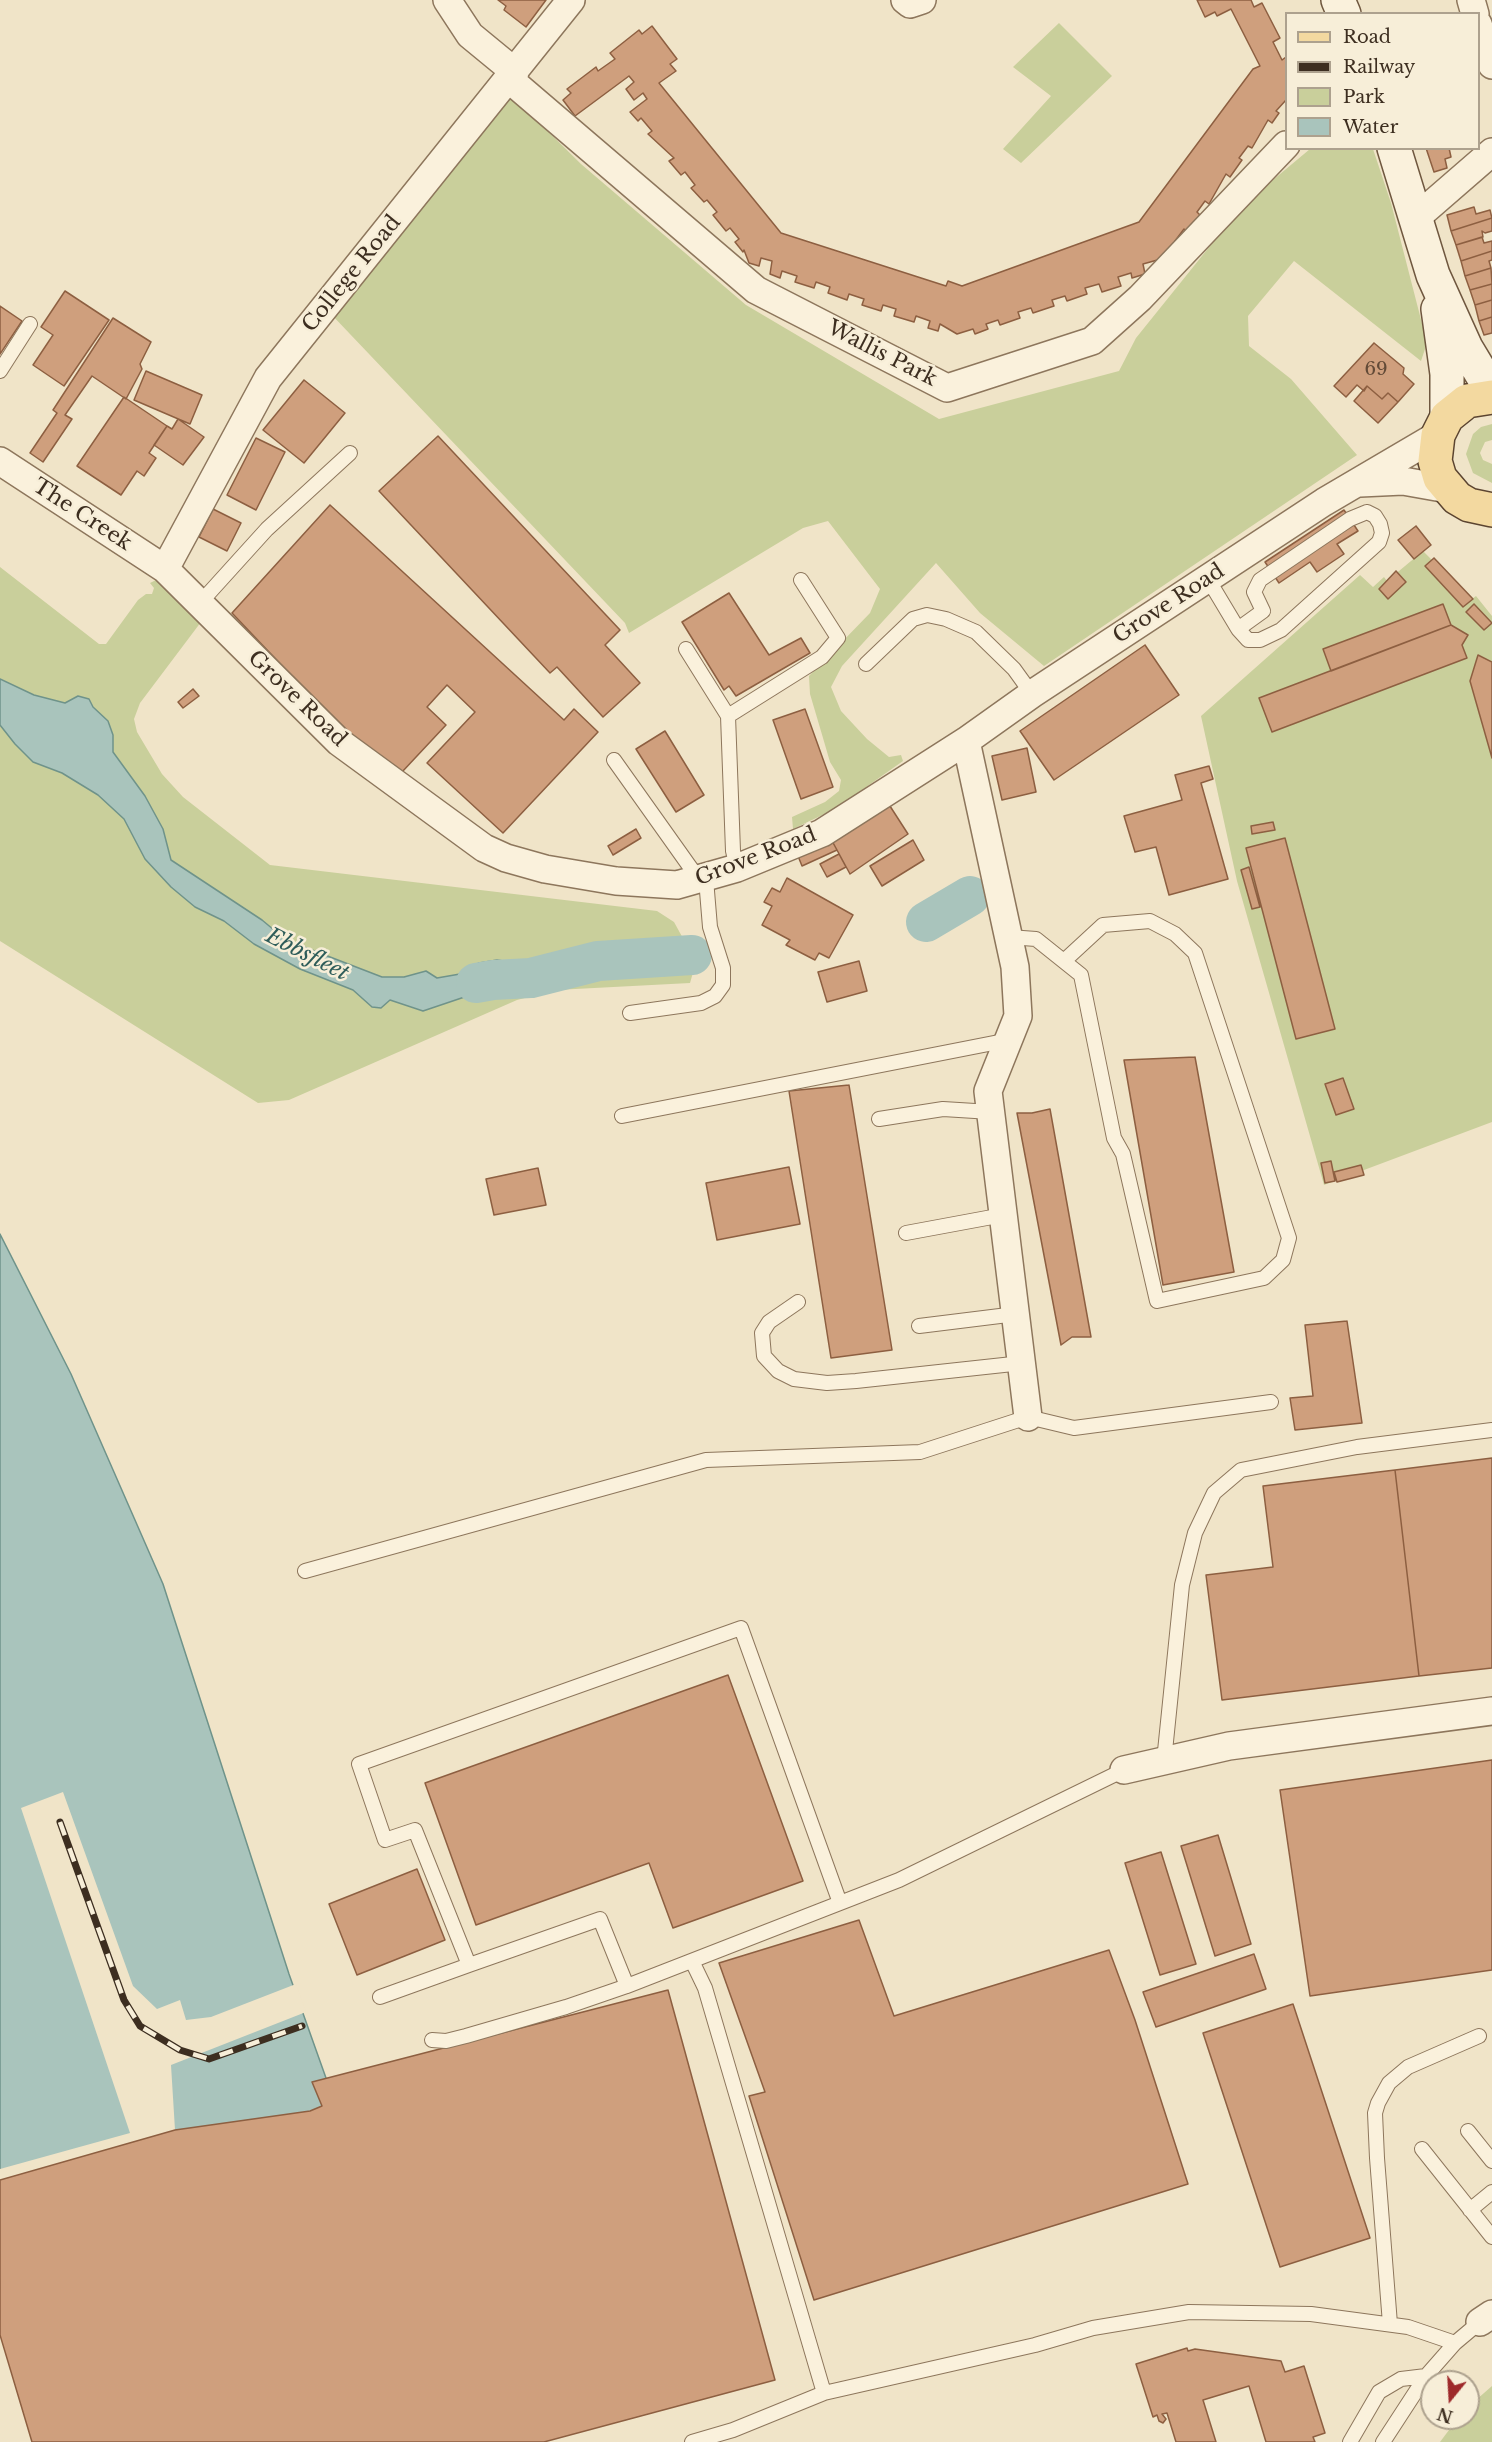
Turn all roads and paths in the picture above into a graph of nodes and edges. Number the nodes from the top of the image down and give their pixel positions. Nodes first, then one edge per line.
1 (447, 0) edge
2 (571, 0) edge
3 (905, 0) edge
4 (922, 0) edge
5 (1480, 27) edge
6 (1492, 65) edge
7 (512, 76) junction
8 (1285, 147) edge
9 (1395, 150) edge
10 (1492, 152) edge
11 (1417, 217) junction
12 (1433, 275) junction
13 (30, 324) dead end
14 (0, 371) edge
15 (1492, 385) edge
16 (1492, 397) edge
17 (1442, 426) junction
18 (350, 453) dead end
19 (0, 461) edge
20 (1355, 483) junction
21 (1448, 489) junction
22 (1491, 514) edge
23 (165, 569) junction
24 (1208, 579) junction
25 (801, 580) dead end
26 (200, 603) junction
27 (1238, 629) junction
28 (686, 649) dead end
29 (866, 664) dead end
30 (1032, 694) junction
31 (728, 716) junction
32 (966, 741) junction
33 (614, 760) dead end
34 (737, 868) junction
35 (703, 880) junction
36 (1009, 937) junction
37 (1064, 961) junction
38 (630, 1013) dead end
39 (1009, 1040) junction
40 (991, 1112) junction
41 (622, 1116) dead end
42 (879, 1119) dead end
43 (1004, 1215) junction
44 (906, 1233) dead end
45 (798, 1302) dead end
46 (1016, 1314) junction
47 (919, 1326) dead end
48 (1022, 1363) junction
49 (1271, 1402) dead end
50 (1029, 1417) junction
51 (1492, 1430) edge
52 (305, 1571) dead end
53 (1492, 1711) edge
54 (1164, 1761) junction
55 (1124, 1770) joint
56 (840, 1903) junction
57 (692, 1961) junction
58 (469, 1965) junction
59 (627, 1986) junction
60 (380, 1997) dead end
61 (1479, 2036) dead end
62 (432, 2040) dead end
63 (1468, 2130) dead end
64 (1422, 2150) dead end
65 (1492, 2161) edge
66 (1492, 2192) edge
67 (1470, 2210) junction
68 (1492, 2237) edge
69 (1486, 2318) edge
70 (1390, 2324) junction
71 (1455, 2343) junction
72 (1431, 2370) edge
73 (1420, 2377) edge
74 (1420, 2385) edge
75 (824, 2393) junction
76 (692, 2442) edge
77 (1350, 2442) edge
78 (1383, 2442) edge

1 - 7 street, Wallis Park
2 - 7 street, College Road
3 - 4 street
5 - 6 street
7 - 8 street, Wallis Park
7 - 23 street, College Road
9 - 11 main road
10 - 11 street
11 - 12 main road
12 - 15 main road
12 - 17 main road
13 - 14 lane
16 - 17 main road
17 - 20 street, Grove Road
17 - 21 main road
18 - 26 lane
19 - 23 street, The Creek
20 - 21 street, Grove Road
20 - 24 street, Grove Road
21 - 22 main road
23 - 26 street, Grove Road
24 - 27 lane
24 - 30 street, Grove Road
25 - 31 lane
26 - 35 street, Grove Road
27 - 27 lane
28 - 31 lane
29 - 30 lane
30 - 32 street, Grove Road
31 - 34 lane
32 - 34 street, Grove Road
32 - 36 street
33 - 35 lane
34 - 35 street, Grove Road
35 - 38 lane
36 - 37 lane
36 - 39 street
37 - 37 lane
39 - 40 street
39 - 41 lane
40 - 42 lane
40 - 43 street
43 - 44 lane
43 - 46 street
45 - 48 lane
46 - 47 lane
46 - 48 street
48 - 50 street
49 - 50 lane
50 - 52 lane
51 - 54 lane
53 - 54 street
54 - 55 street
55 - 56 lane
56 - 57 lane
56 - 58 lane
57 - 59 lane
57 - 75 lane
58 - 59 lane
58 - 60 lane
59 - 62 lane
61 - 70 lane
63 - 65 lane
64 - 67 lane
66 - 67 lane
67 - 68 lane
69 - 71 lane
70 - 71 lane
70 - 75 lane
71 - 72 lane
73 - 77 lane
74 - 78 lane
75 - 76 lane

